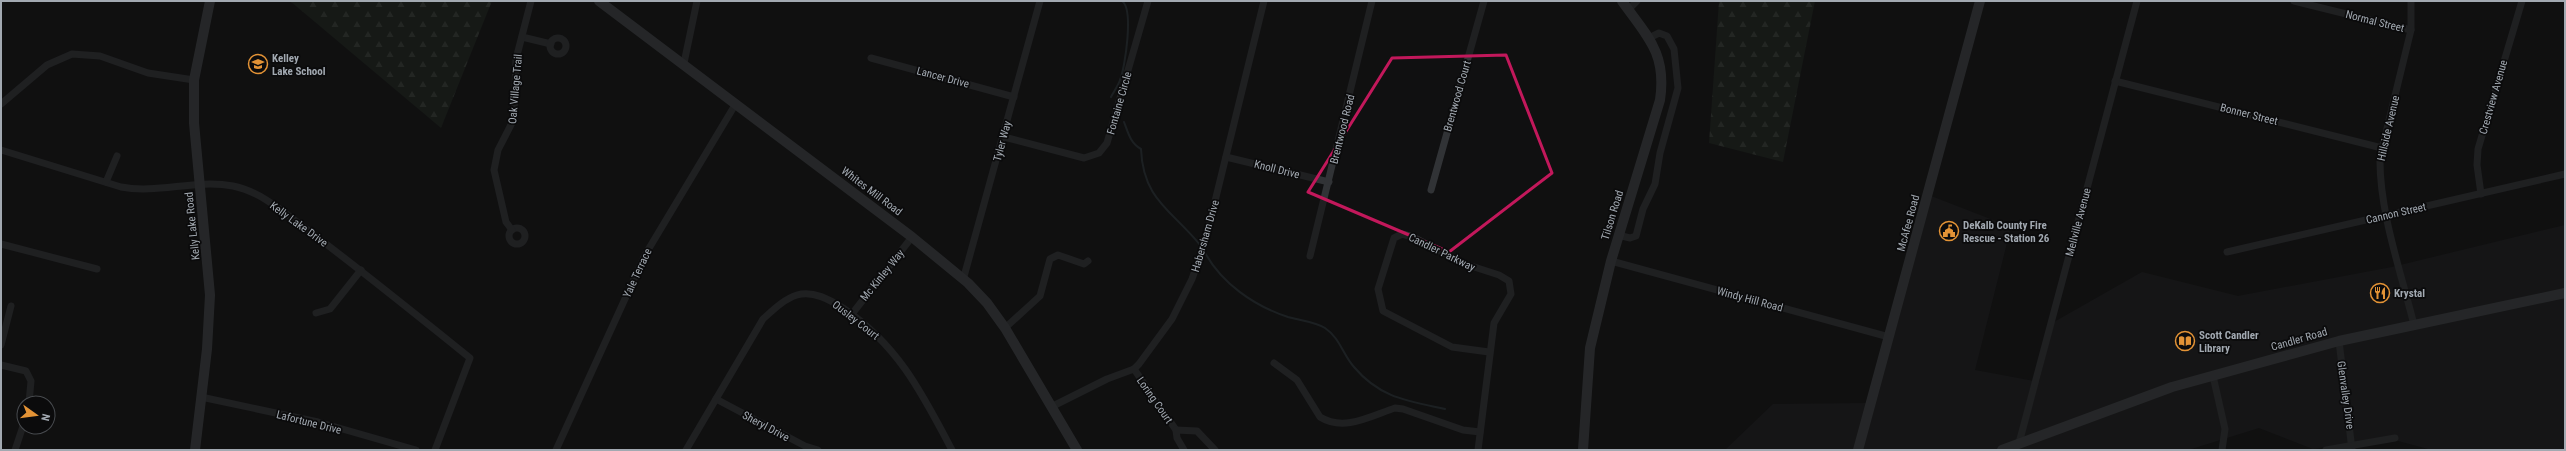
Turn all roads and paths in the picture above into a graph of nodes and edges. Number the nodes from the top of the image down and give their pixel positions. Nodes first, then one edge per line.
1 (210, 1) edge
2 (531, 1) edge
3 (599, 1) edge
4 (697, 1) edge
5 (1040, 1) edge
6 (1148, 1) edge
7 (1264, 1) edge
8 (1372, 1) edge
9 (1484, 1) edge
10 (1622, 1) edge
11 (1637, 1) edge
12 (1980, 1) edge
13 (2137, 1) edge
14 (2294, 1) edge
15 (2410, 1) edge
16 (2522, 1) edge
17 (1628, 10) junction
18 (2411, 30) junction
19 (522, 37) junction
20 (1649, 38) junction
21 (550, 44) dead end
22 (871, 58) dead end
23 (684, 63) junction
24 (194, 80) junction
25 (2115, 81) junction
26 (1014, 97) junction
27 (1, 104) edge
28 (735, 105) junction
29 (1004, 137) junction
30 (2382, 148) junction
31 (1, 150) edge
32 (117, 156) dead end
33 (1226, 157) junction
34 (2565, 174) edge
35 (106, 182) junction
36 (1329, 182) junction
37 (200, 184) junction
38 (1431, 190) dead end
39 (2481, 194) junction
40 (2387, 215) junction
41 (512, 230) dead end
42 (1618, 235) junction
43 (912, 237) junction
44 (1, 244) edge
45 (2227, 252) dead end
46 (1310, 256) dead end
47 (1611, 260) junction
48 (1088, 261) dead end
49 (97, 269) dead end
50 (362, 270) junction
51 (963, 280) junction
52 (2565, 293) edge
53 (11, 306) dead end
54 (316, 313) dead end
55 (852, 314) junction
56 (2414, 325) junction
57 (1005, 328) junction
58 (1889, 337) junction
59 (2339, 341) junction
60 (1, 345) edge
61 (1490, 352) junction
62 (1274, 363) dead end
63 (1, 365) edge
64 (1134, 369) junction
65 (2213, 376) junction
66 (30, 395) edge
67 (201, 397) junction
68 (716, 399) junction
69 (1053, 406) junction
70 (1176, 430) junction
71 (1480, 432) junction
72 (20, 435) edge
73 (2395, 438) dead end
74 (2019, 444) junction
75 (2353, 447) edge
76 (15, 450) edge
77 (195, 450) edge
78 (416, 450) edge
79 (435, 450) edge
80 (556, 450) edge
81 (686, 450) edge
82 (818, 450) edge
83 (952, 450) edge
84 (1077, 450) edge
85 (1184, 450) edge
86 (1215, 450) edge
87 (1478, 450) edge
88 (1583, 450) edge
89 (1858, 450) edge
90 (2002, 450) edge
91 (2222, 450) edge
92 (2326, 450) edge

1 - 24 street, Kelly Lake Road
2 - 19 street, Oak Village Trail
3 - 23 street, Whites Mill Road
4 - 23 street
5 - 26 street, Tyler Way
6 - 29 street, Fontaine Circle
7 - 33 street, Habersham Drive
8 - 36 street, Brentwood Road
9 - 38 street, Brentwood Court
10 - 17 street, Tilson Road
11 - 17 street
12 - 58 street, McAfee Road
13 - 25 street, Mellville Avenue
14 - 18 street, Normal Street
15 - 18 street, Hillside Avenue
16 - 39 street, Crestview Avenue
17 - 20 street, Tilson Road
18 - 30 street, Hillside Avenue
19 - 21 street, Oak Village Trail
19 - 41 street, Oak Village Trail
20 - 42 street, Tilson Road
20 - 42 street
22 - 26 street, Lancer Drive
23 - 28 street, Whites Mill Road
24 - 27 street
24 - 37 street, Kelly Lake Road
25 - 30 street, Bonner Street
25 - 74 street, Mellville Avenue
26 - 29 street, Tyler Way
28 - 43 street, Whites Mill Road
28 - 80 street, Yale Terrace
29 - 51 street, Tyler Way
30 - 40 street, Hillside Avenue
31 - 35 street, Kelly Lake Drive
32 - 35 street
33 - 36 street, Knoll Drive
33 - 64 street, Habersham Drive
34 - 39 street, Cannon Street
35 - 37 street, Kelly Lake Drive
36 - 46 street, Brentwood Road
37 - 50 street, Kelly Lake Drive
37 - 67 street, Kelly Lake Road
39 - 40 street, Cannon Street
40 - 45 street, Cannon Street
40 - 56 street, Hillside Avenue
42 - 47 street, Tilson Road
43 - 51 street, Whites Mill Road
43 - 55 street, Mc Kinley Way
44 - 49 street
47 - 58 street, Windy Hill Road
47 - 88 street, Tilson Road
48 - 57 street
50 - 54 street
50 - 79 street, Kelly Lake Drive
51 - 57 street, Whites Mill Road
52 - 56 street, Candler Road
53 - 60 street
55 - 68 street, Ousley Court
55 - 83 street, Ousley Court
56 - 59 street, Candler Road
57 - 69 street, Whites Mill Road
58 - 89 street, McAfee Road
59 - 65 street, Candler Road
59 - 75 street, Glenvalley Drive
61 - 61 street, Candler Parkway
61 - 71 street, Candler Parkway
62 - 71 street
63 - 66 street
64 - 69 street
64 - 70 street, Loring Court
65 - 74 street, Candler Road
65 - 91 street
67 - 77 street, Kelly Lake Road
67 - 78 street, Lafortune Drive
68 - 81 street, Ousley Court
68 - 82 street, Sheryl Drive
69 - 84 street, Whites Mill Road
70 - 85 street, Loring Court
70 - 86 street, Loring Court
71 - 87 street, Candler Parkway
72 - 76 street
73 - 75 street
74 - 90 street, Candler Road
75 - 92 street

